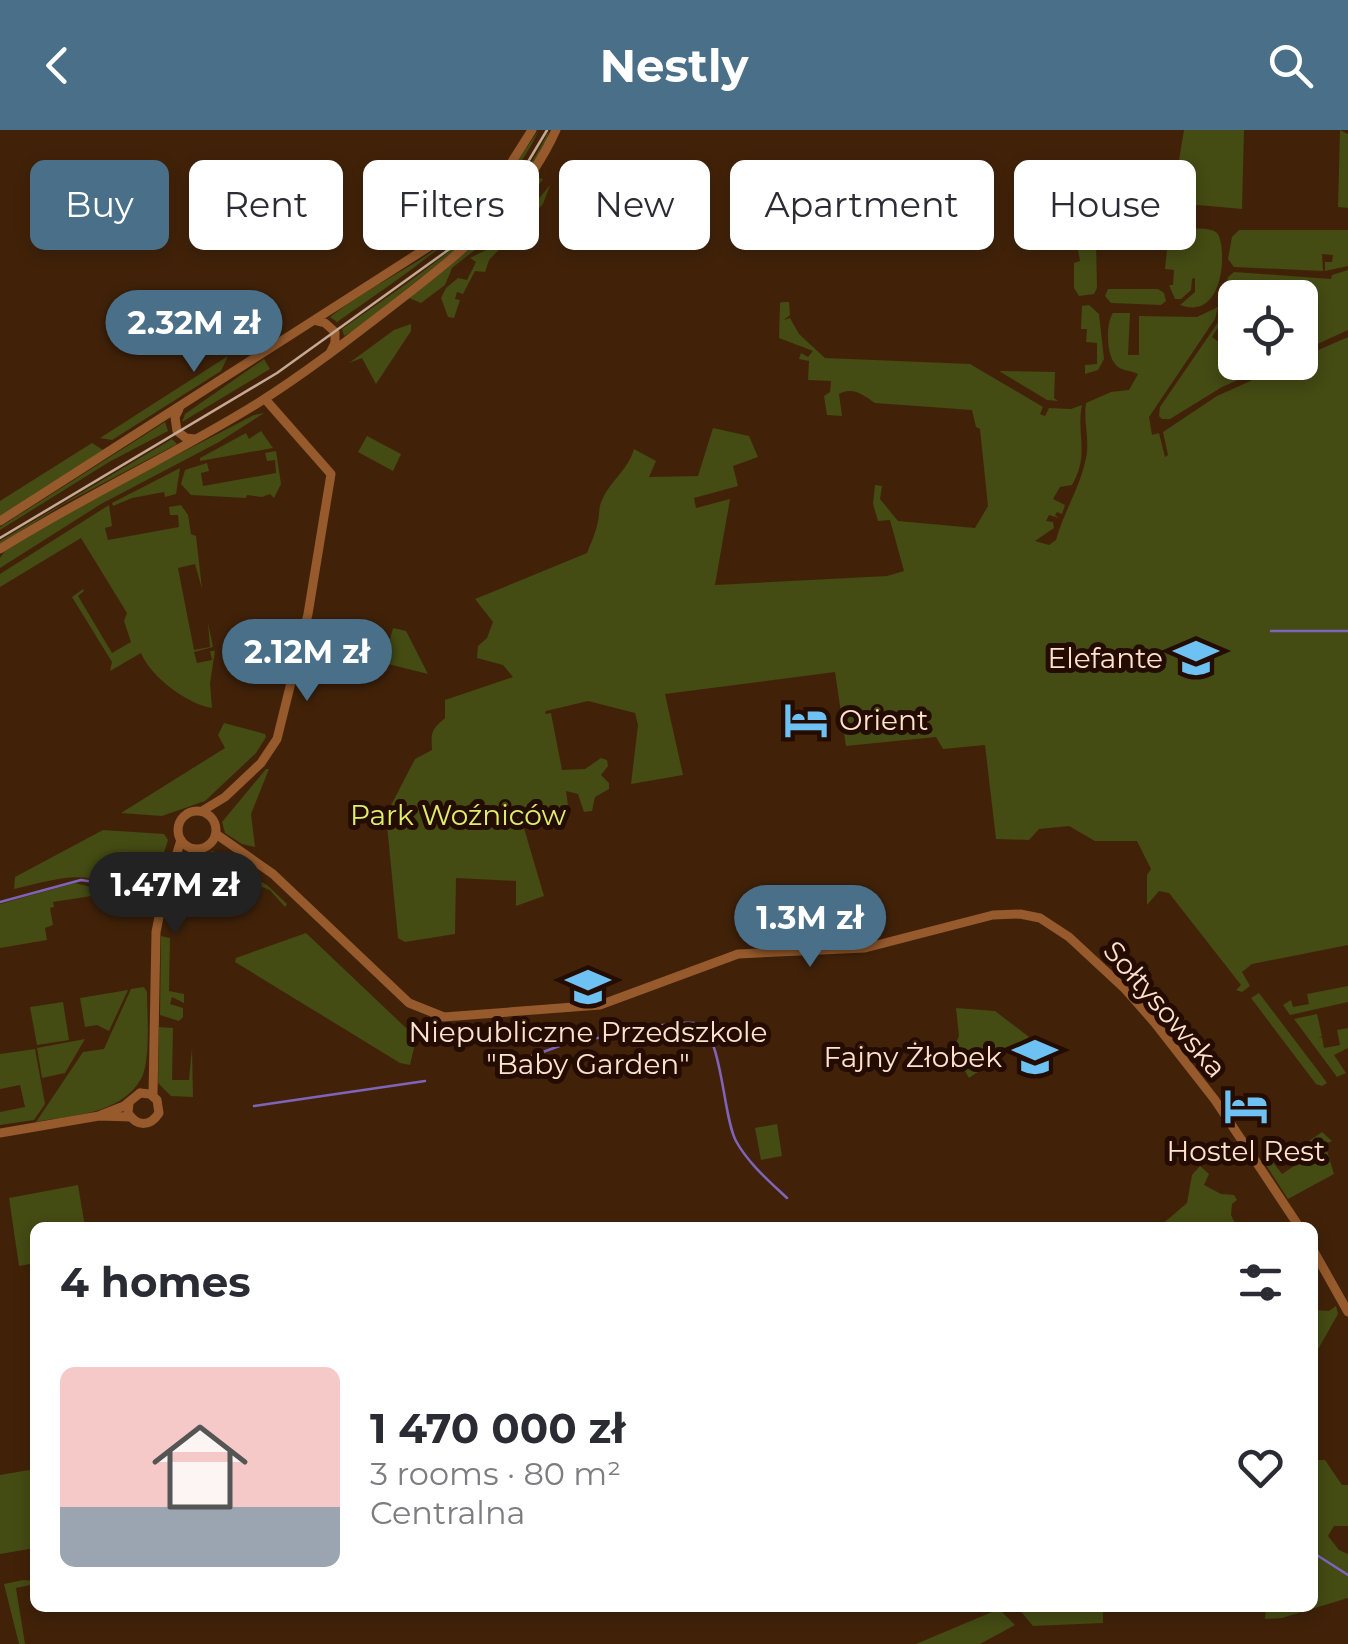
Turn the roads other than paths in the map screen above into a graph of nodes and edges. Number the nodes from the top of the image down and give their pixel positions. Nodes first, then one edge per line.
1 (532, 130) edge
2 (556, 130) edge
3 (315, 321) junction
4 (328, 355) junction
5 (265, 399) junction
6 (181, 406) junction
7 (196, 439) junction
8 (0, 521) edge
9 (0, 549) edge
10 (223, 798) junction
11 (202, 812) junction
12 (214, 820) junction
13 (216, 834) junction
14 (181, 840) junction
15 (209, 844) junction
16 (191, 848) junction
17 (235, 850) junction
18 (175, 863) junction
19 (151, 1067) junction
20 (140, 1093) junction
21 (153, 1096) junction
22 (128, 1103) junction
23 (99, 1116) junction
24 (130, 1117) junction
25 (0, 1134) edge
26 (1296, 1222) edge
27 (1318, 1259) edge
28 (1348, 1312) edge

1 - 3 street
2 - 4 street
3 - 4 street
3 - 6 street
4 - 5 street
5 - 7 street
5 - 10 street
6 - 7 street
6 - 8 street
7 - 9 street
10 - 11 street
10 - 12 street
11 - 12 street
11 - 14 street
12 - 13 street
13 - 15 street
13 - 17 street, Sołtysowska
14 - 16 street
14 - 18 street
15 - 16 street
15 - 17 street, Sołtysowska
16 - 18 street
17 - 26 street, Sołtysowska
18 - 19 street
19 - 20 street
19 - 21 street
20 - 21 street
20 - 22 street
21 - 24 street
22 - 23 street
22 - 24 street
23 - 24 street
23 - 25 street
27 - 28 street

